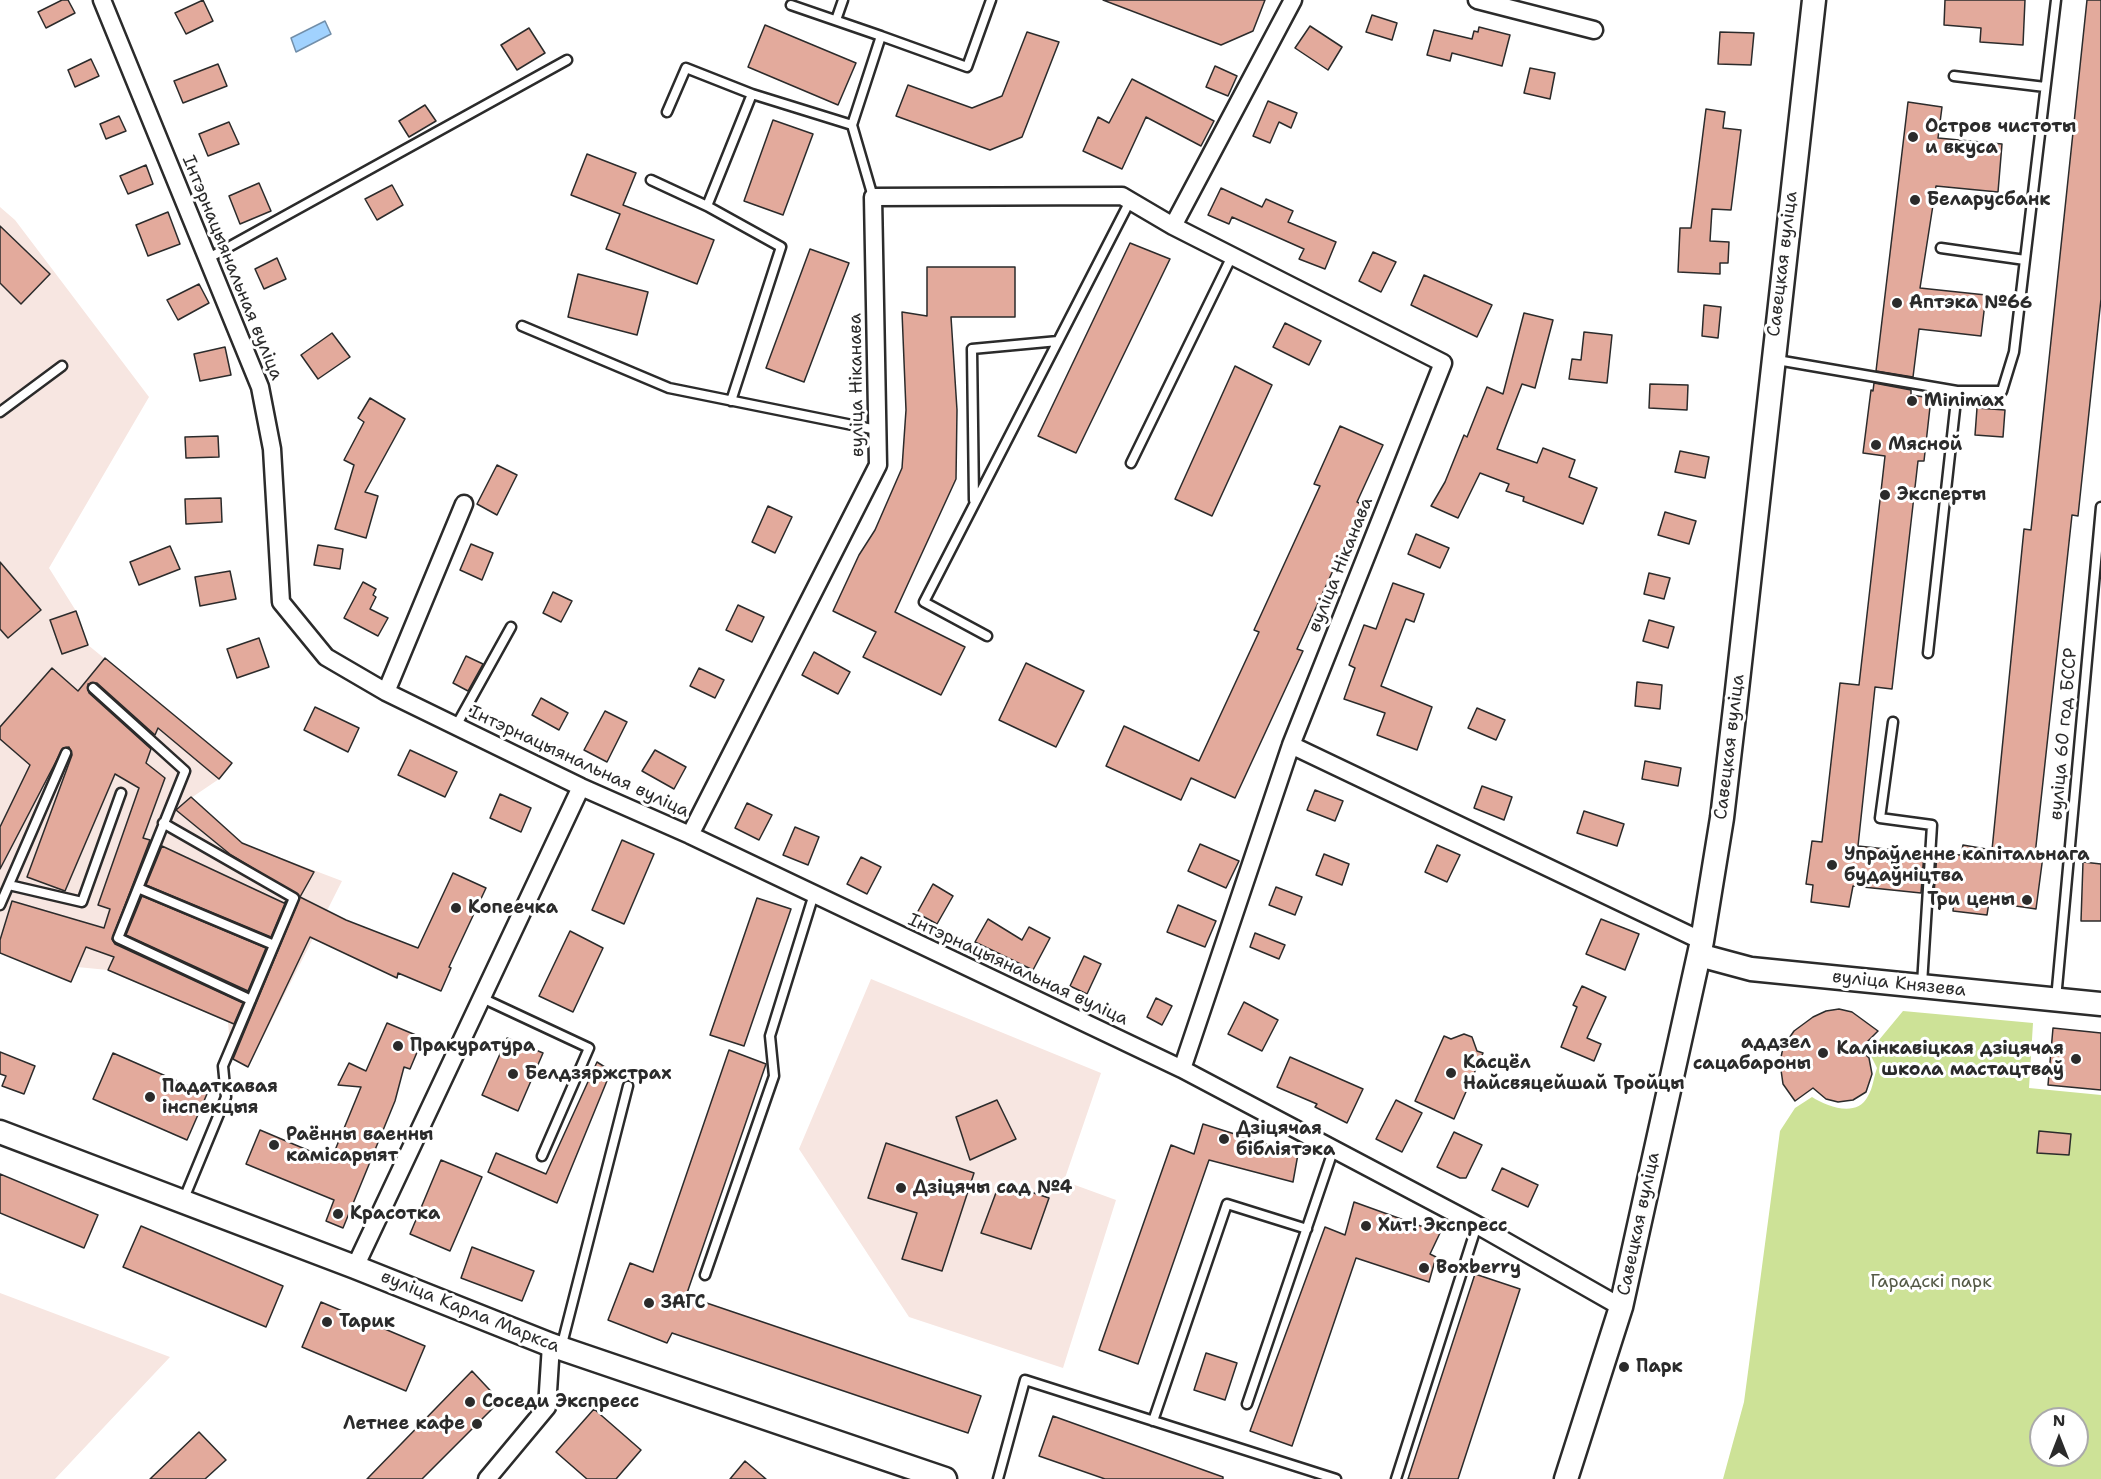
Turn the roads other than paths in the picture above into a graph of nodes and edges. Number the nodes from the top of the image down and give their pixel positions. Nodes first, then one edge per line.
1 (102, 0) edge
2 (843, 0) edge
3 (991, 0) edge
4 (1293, 0) edge
5 (1477, 0) edge
6 (1814, 0) edge
7 (2056, 0) edge
8 (791, 4) dead end
9 (836, 20) junction
10 (1594, 30) dead end
11 (881, 36) junction
12 (567, 60) dead end
13 (1954, 76) dead end
14 (2045, 87) junction
15 (752, 94) junction
16 (667, 112) dead end
17 (852, 125) junction
18 (651, 180) dead end
19 (873, 197) junction
20 (1130, 201) junction
21 (707, 206) junction
22 (1173, 226) junction
23 (1941, 248) dead end
24 (1232, 256) junction
25 (207, 259) junction
26 (2025, 260) junction
27 (522, 326) dead end
28 (1058, 341) junction
29 (1772, 359) junction
30 (62, 366) dead end
31 (1957, 391) junction
32 (730, 401) junction
33 (0, 412) edge
34 (877, 430) junction
35 (1131, 464) dead end
36 (974, 503) junction
37 (464, 504) dead end
38 (2101, 507) edge
39 (511, 627) dead end
40 (987, 636) dead end
41 (1928, 653) dead end
42 (93, 688) dead end
43 (386, 692) junction
44 (1893, 722) dead end
45 (456, 726) junction
46 (1291, 744) junction
47 (66, 753) dead end
48 (581, 787) junction
49 (121, 793) dead end
50 (163, 823) junction
51 (690, 835) junction
52 (9, 885) junction
53 (138, 888) junction
54 (814, 894) junction
55 (0, 905) edge
56 (274, 945) junction
57 (1700, 948) junction
58 (1921, 987) junction
59 (482, 998) junction
60 (2056, 999) junction
61 (250, 1000) junction
62 (2101, 1004) edge
63 (1182, 1069) junction
64 (628, 1086) dead end
65 (0, 1132) edge
66 (1333, 1151) junction
67 (542, 1156) dead end
68 (183, 1202) junction
69 (1477, 1225) junction
70 (1307, 1229) junction
71 (355, 1267) junction
72 (705, 1275) dead end
73 (1621, 1307) junction
74 (556, 1347) junction
75 (1247, 1404) dead end
76 (1153, 1421) junction
77 (487, 1479) edge
78 (945, 1479) edge
79 (998, 1479) edge
80 (1336, 1479) edge
81 (1396, 1479) edge
82 (1566, 1479) edge

1 - 25 street, Інтэрнацыянальная вуліца
2 - 9 lane
3 - 11 lane
4 - 22 street
5 - 10 street
6 - 29 main road, Савецкая вуліца
7 - 14 lane
8 - 9 lane
9 - 11 lane
11 - 17 lane
12 - 25 lane
13 - 14 lane
14 - 26 lane
15 - 16 lane
15 - 17 lane
15 - 21 lane
17 - 19 lane
18 - 21 lane
19 - 20 street, вуліца Ніканава
19 - 34 street, вуліца Ніканава
20 - 22 street, вуліца Ніканава
20 - 28 lane
21 - 32 lane
22 - 24 street, вуліца Ніканава
23 - 26 lane
24 - 35 lane
24 - 46 street, вуліца Ніканава
25 - 43 street, Інтэрнацыянальная вуліца
26 - 31 lane
27 - 32 lane
28 - 36 lane
28 - 36 lane
29 - 31 lane
29 - 57 main road, Савецкая вуліца
30 - 33 lane
31 - 41 lane
32 - 34 lane
34 - 51 street, вуліца Ніканава
36 - 40 lane
37 - 43 street
38 - 60 lane, вуліца 60 год БССР
39 - 45 lane
42 - 50 lane
43 - 45 street, Інтэрнацыянальная вуліца
44 - 58 lane
45 - 48 street, Інтэрнацыянальная вуліца
46 - 57 street
46 - 63 street, вуліца Ніканава
47 - 52 lane
48 - 51 street, Інтэрнацыянальная вуліца
48 - 59 street
49 - 52 lane
50 - 53 lane
50 - 56 lane
51 - 54 street, Інтэрнацыянальная вуліца
52 - 55 lane
53 - 56 lane
53 - 61 lane
54 - 63 street, Інтэрнацыянальная вуліца
54 - 72 lane
56 - 61 lane
57 - 58 main road, вуліца Князева
57 - 73 main road, Савецкая вуліца
58 - 60 main road, вуліца Князева
59 - 67 lane
59 - 71 street
60 - 62 main road, вуліца Князева
61 - 68 lane
63 - 66 street, Інтэрнацыянальная вуліца
64 - 74 lane
65 - 68 main road, вуліца Карла Маркса
66 - 69 street, Інтэрнацыянальная вуліца
66 - 70 lane
68 - 71 main road, вуліца Карла Маркса
69 - 73 street, Інтэрнацыянальная вуліца
69 - 81 lane
70 - 75 lane
70 - 76 lane
71 - 74 main road, вуліца Карла Маркса
73 - 82 main road, Савецкая вуліца
74 - 77 street
74 - 78 main road, вуліца Карла Маркса
76 - 79 lane
76 - 80 lane

